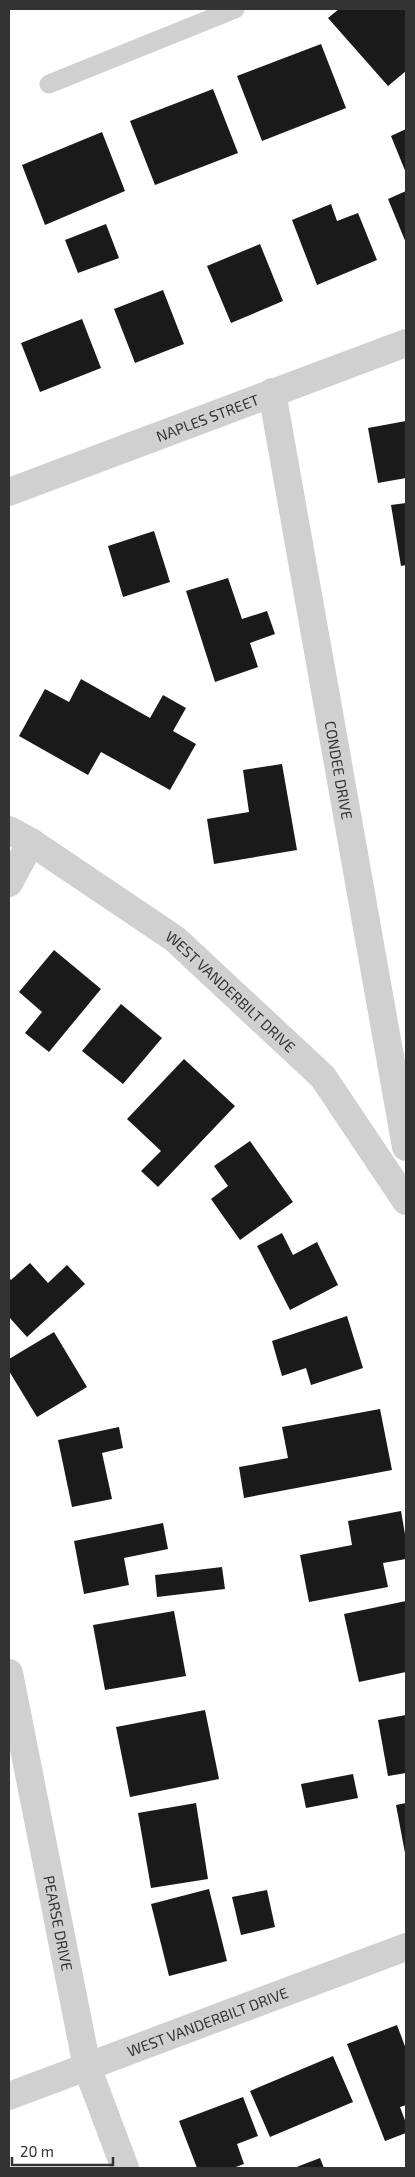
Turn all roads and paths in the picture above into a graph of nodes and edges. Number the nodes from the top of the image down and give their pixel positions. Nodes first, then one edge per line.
1 (235, 9) edge
2 (49, 84) dead end
3 (406, 343) edge
4 (272, 392) junction
5 (9, 492) edge
6 (20, 836) edge
7 (9, 883) edge
8 (406, 1147) edge
9 (406, 1201) edge
10 (9, 1672) edge
11 (406, 1947) edge
12 (87, 2067) junction
13 (9, 2096) edge
14 (125, 2168) edge

1 - 2 lane
3 - 4 street, NAPLES STREET
4 - 5 street, NAPLES STREET
4 - 8 street, CONDEE DRIVE
6 - 7 street
6 - 9 street, WEST VANDERBILT DRIVE
10 - 12 street, PEARSE DRIVE
11 - 12 street, WEST VANDERBILT DRIVE
12 - 13 street, WEST VANDERBILT DRIVE
12 - 14 street, PEARSE DRIVE

